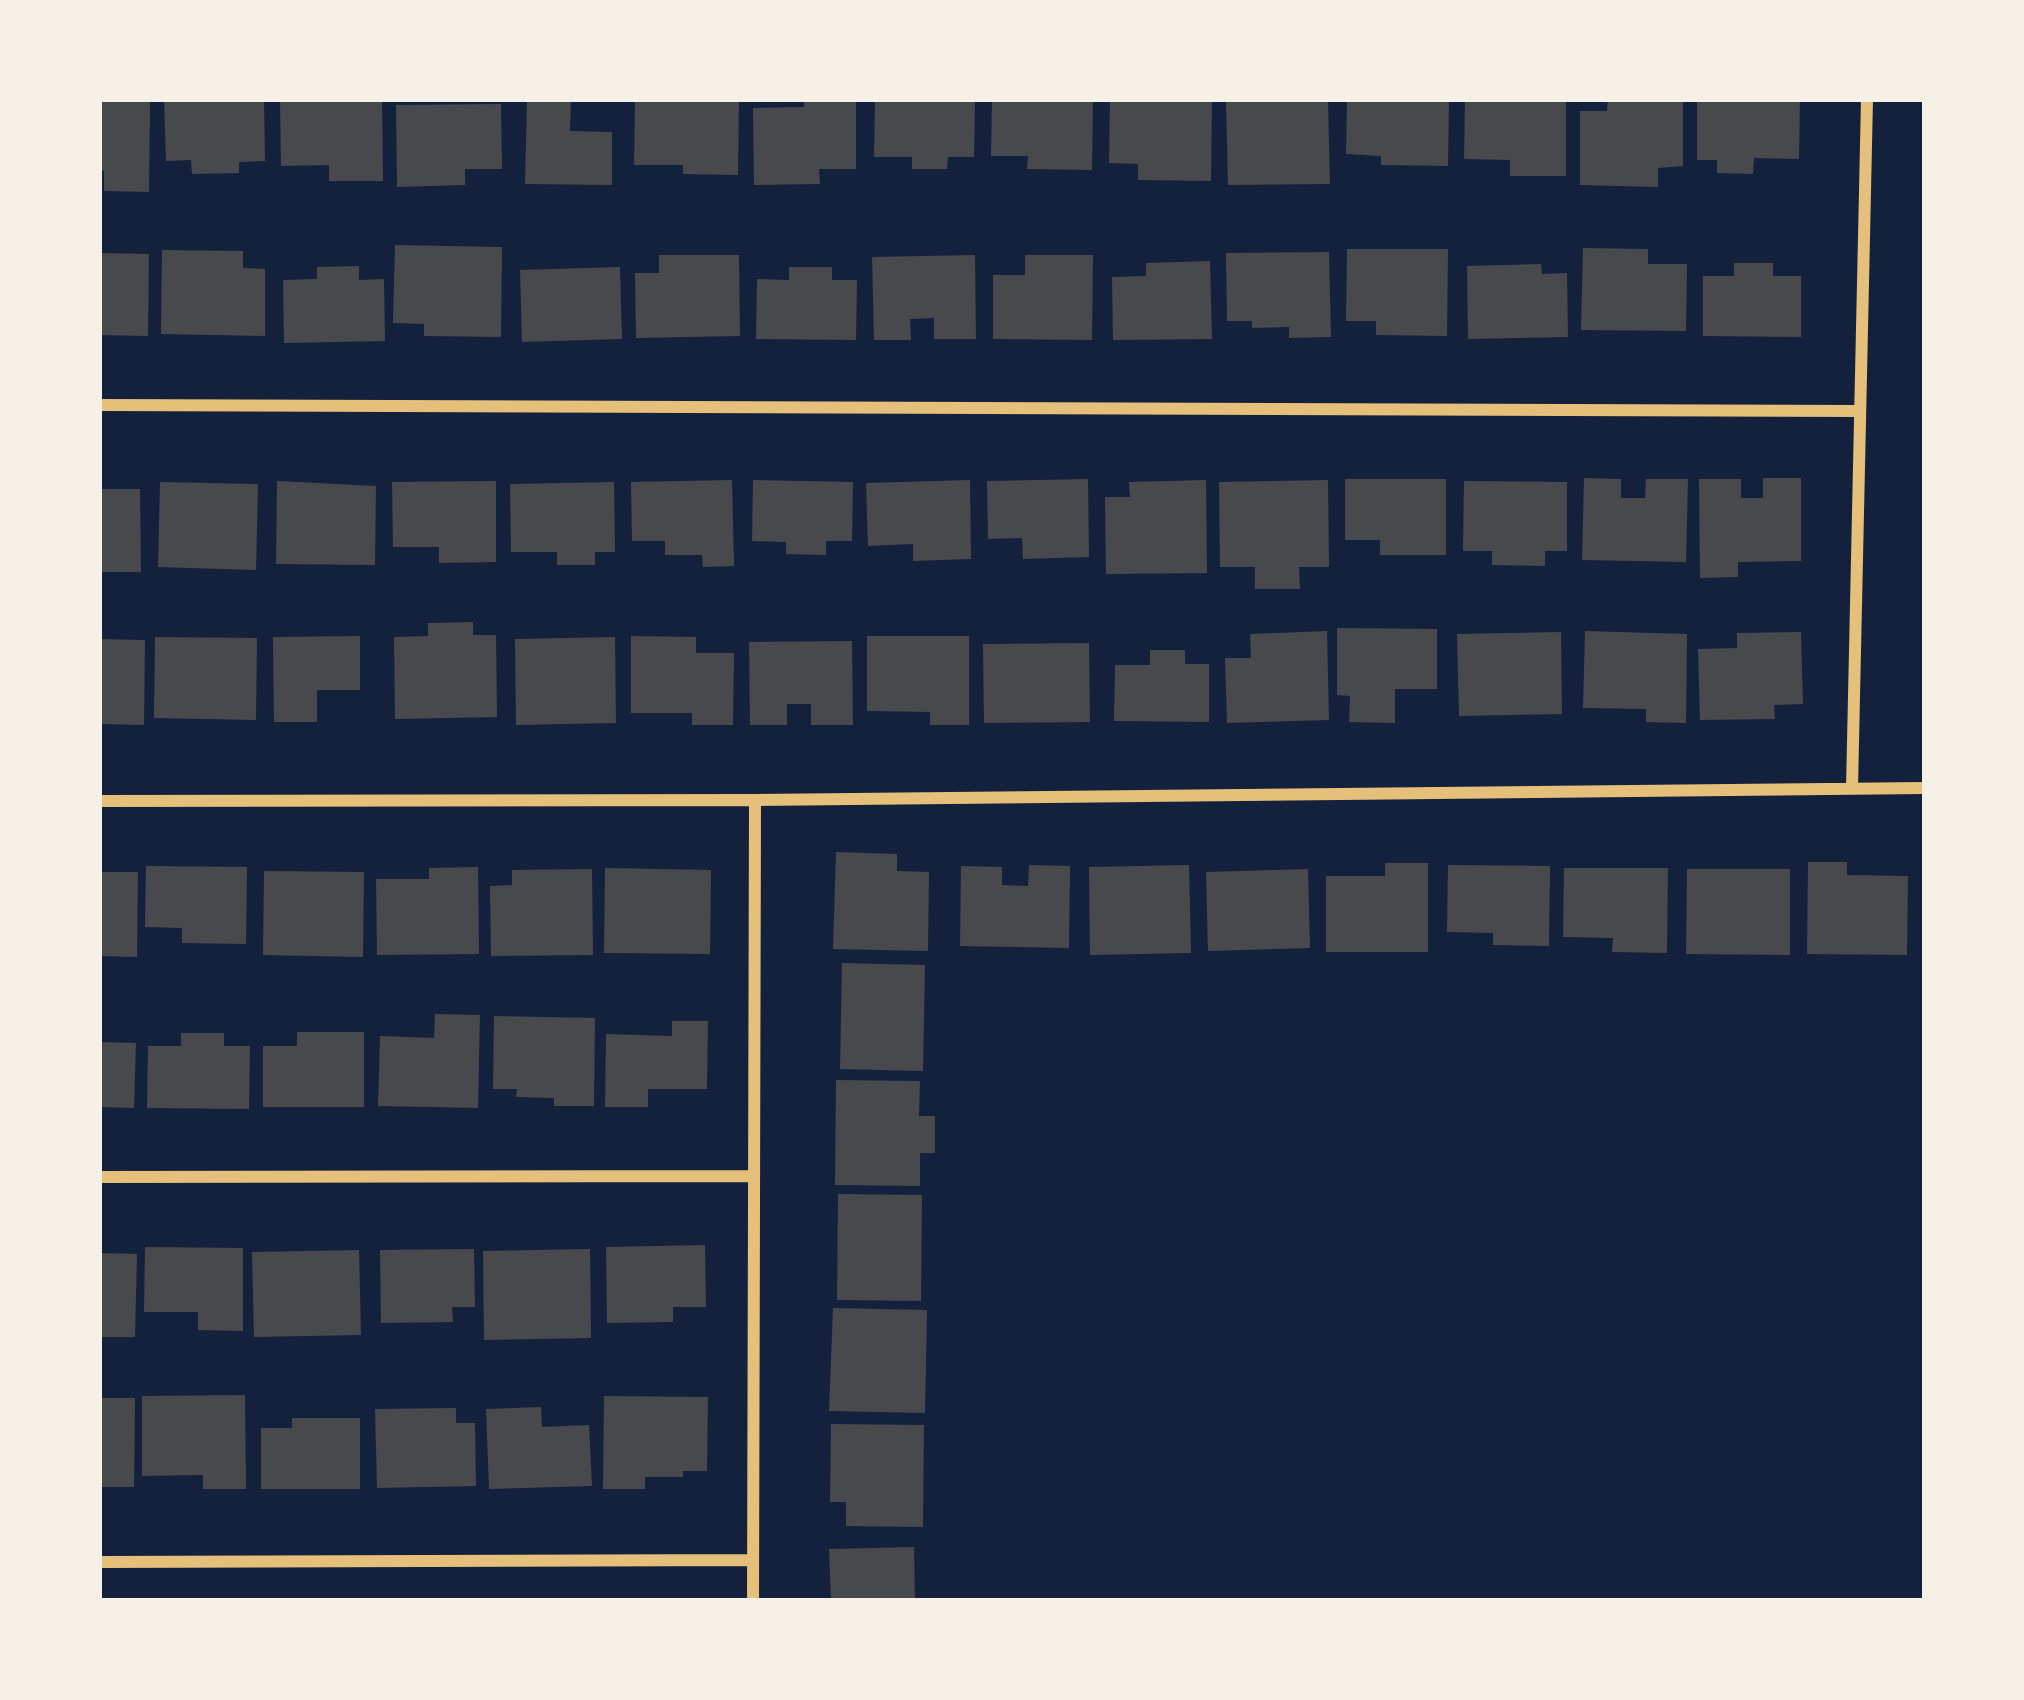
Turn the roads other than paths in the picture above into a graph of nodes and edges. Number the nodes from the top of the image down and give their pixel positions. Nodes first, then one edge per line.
1 (1867, 99) edge
2 (99, 405) edge
3 (1860, 411) junction
4 (1852, 788) junction
5 (1925, 788) edge
6 (754, 800) junction
7 (99, 801) edge
8 (754, 1176) junction
9 (99, 1177) edge
10 (753, 1560) junction
11 (99, 1562) edge
12 (753, 1601) edge

1 - 3 street
2 - 3 street
3 - 4 street
4 - 5 street
4 - 6 street
6 - 7 street
6 - 8 street
8 - 9 street
8 - 10 street
10 - 11 street
10 - 12 street

